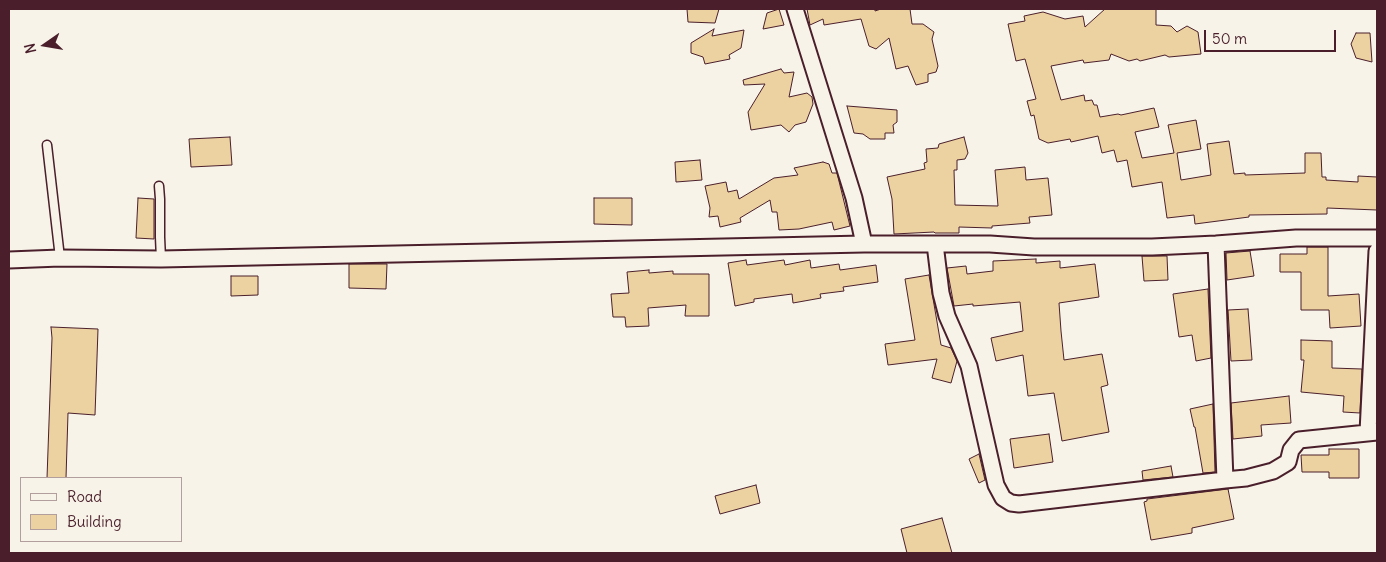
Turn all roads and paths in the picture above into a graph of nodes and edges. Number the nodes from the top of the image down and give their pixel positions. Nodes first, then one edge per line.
1 (795, 9) edge
2 (47, 145) dead end
3 (159, 186) dead end
4 (1377, 238) edge
5 (864, 244) junction
6 (935, 244) junction
7 (1216, 244) junction
8 (1377, 251) edge
9 (60, 258) junction
10 (162, 259) junction
11 (9, 260) edge
12 (1372, 432) edge
13 (1225, 480) junction

1 - 5 street
2 - 9 lane
3 - 10 lane
4 - 7 street
5 - 6 street
5 - 10 street
6 - 7 street
6 - 13 street
7 - 13 street
8 - 12 street
9 - 10 street
9 - 11 street
12 - 13 street

